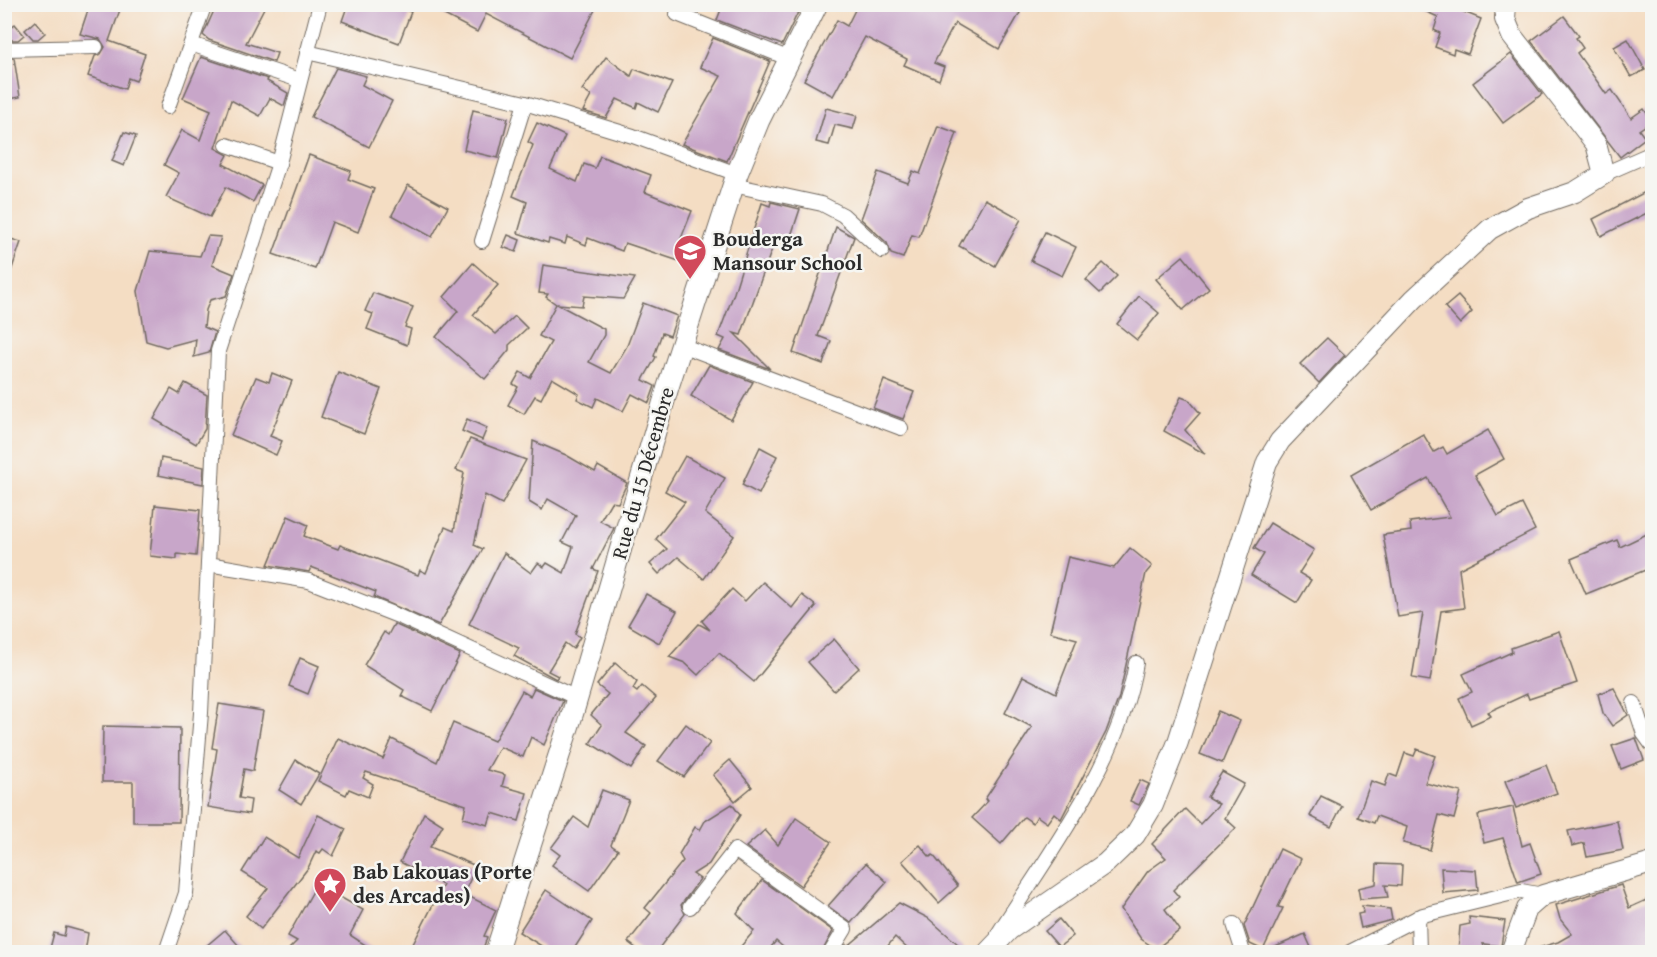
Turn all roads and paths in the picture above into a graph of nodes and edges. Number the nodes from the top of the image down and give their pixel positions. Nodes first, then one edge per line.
1 (205, 4) edge
2 (320, 4) edge
3 (817, 4) edge
4 (1506, 4) edge
5 (677, 14) dead end
6 (191, 44) junction
7 (96, 47) dead end
8 (4, 49) edge
9 (307, 52) junction
10 (790, 59) junction
11 (299, 80) junction
12 (525, 103) junction
13 (168, 107) dead end
14 (227, 145) dead end
15 (1653, 153) edge
16 (279, 163) junction
17 (1604, 174) junction
18 (735, 179) junction
19 (482, 241) dead end
20 (882, 250) dead end
21 (681, 345) junction
22 (901, 428) dead end
23 (208, 564) junction
24 (1136, 663) dead end
25 (577, 698) junction
26 (1634, 703) dead end
27 (1653, 745) edge
28 (1653, 863) edge
29 (1542, 895) junction
30 (690, 907) dead end
31 (1418, 917) junction
32 (1234, 924) dead end
33 (166, 952) edge
34 (496, 952) edge
35 (831, 952) edge
36 (987, 952) edge
37 (1244, 952) edge
38 (1350, 952) edge
39 (1419, 952) edge
40 (1511, 952) edge

1 - 6 street
2 - 9 street
3 - 10 main road, Rue du 15 Décembre
4 - 17 street
5 - 10 street
6 - 11 street
6 - 13 street
7 - 8 street
9 - 11 street
9 - 12 street
10 - 18 main road, Rue du 15 Décembre
11 - 16 street
12 - 18 street
12 - 19 street
14 - 16 street
15 - 17 street
16 - 23 street
17 - 36 street
18 - 20 street
18 - 21 main road, Rue du 15 Décembre
21 - 22 street
21 - 25 main road, Rue du 15 Décembre
23 - 25 street
23 - 33 street
24 - 36 street
25 - 34 main road, Rue du 15 Décembre
26 - 27 street
28 - 29 street
29 - 31 street
29 - 40 street
30 - 35 street
31 - 38 street
31 - 39 street
32 - 37 street

